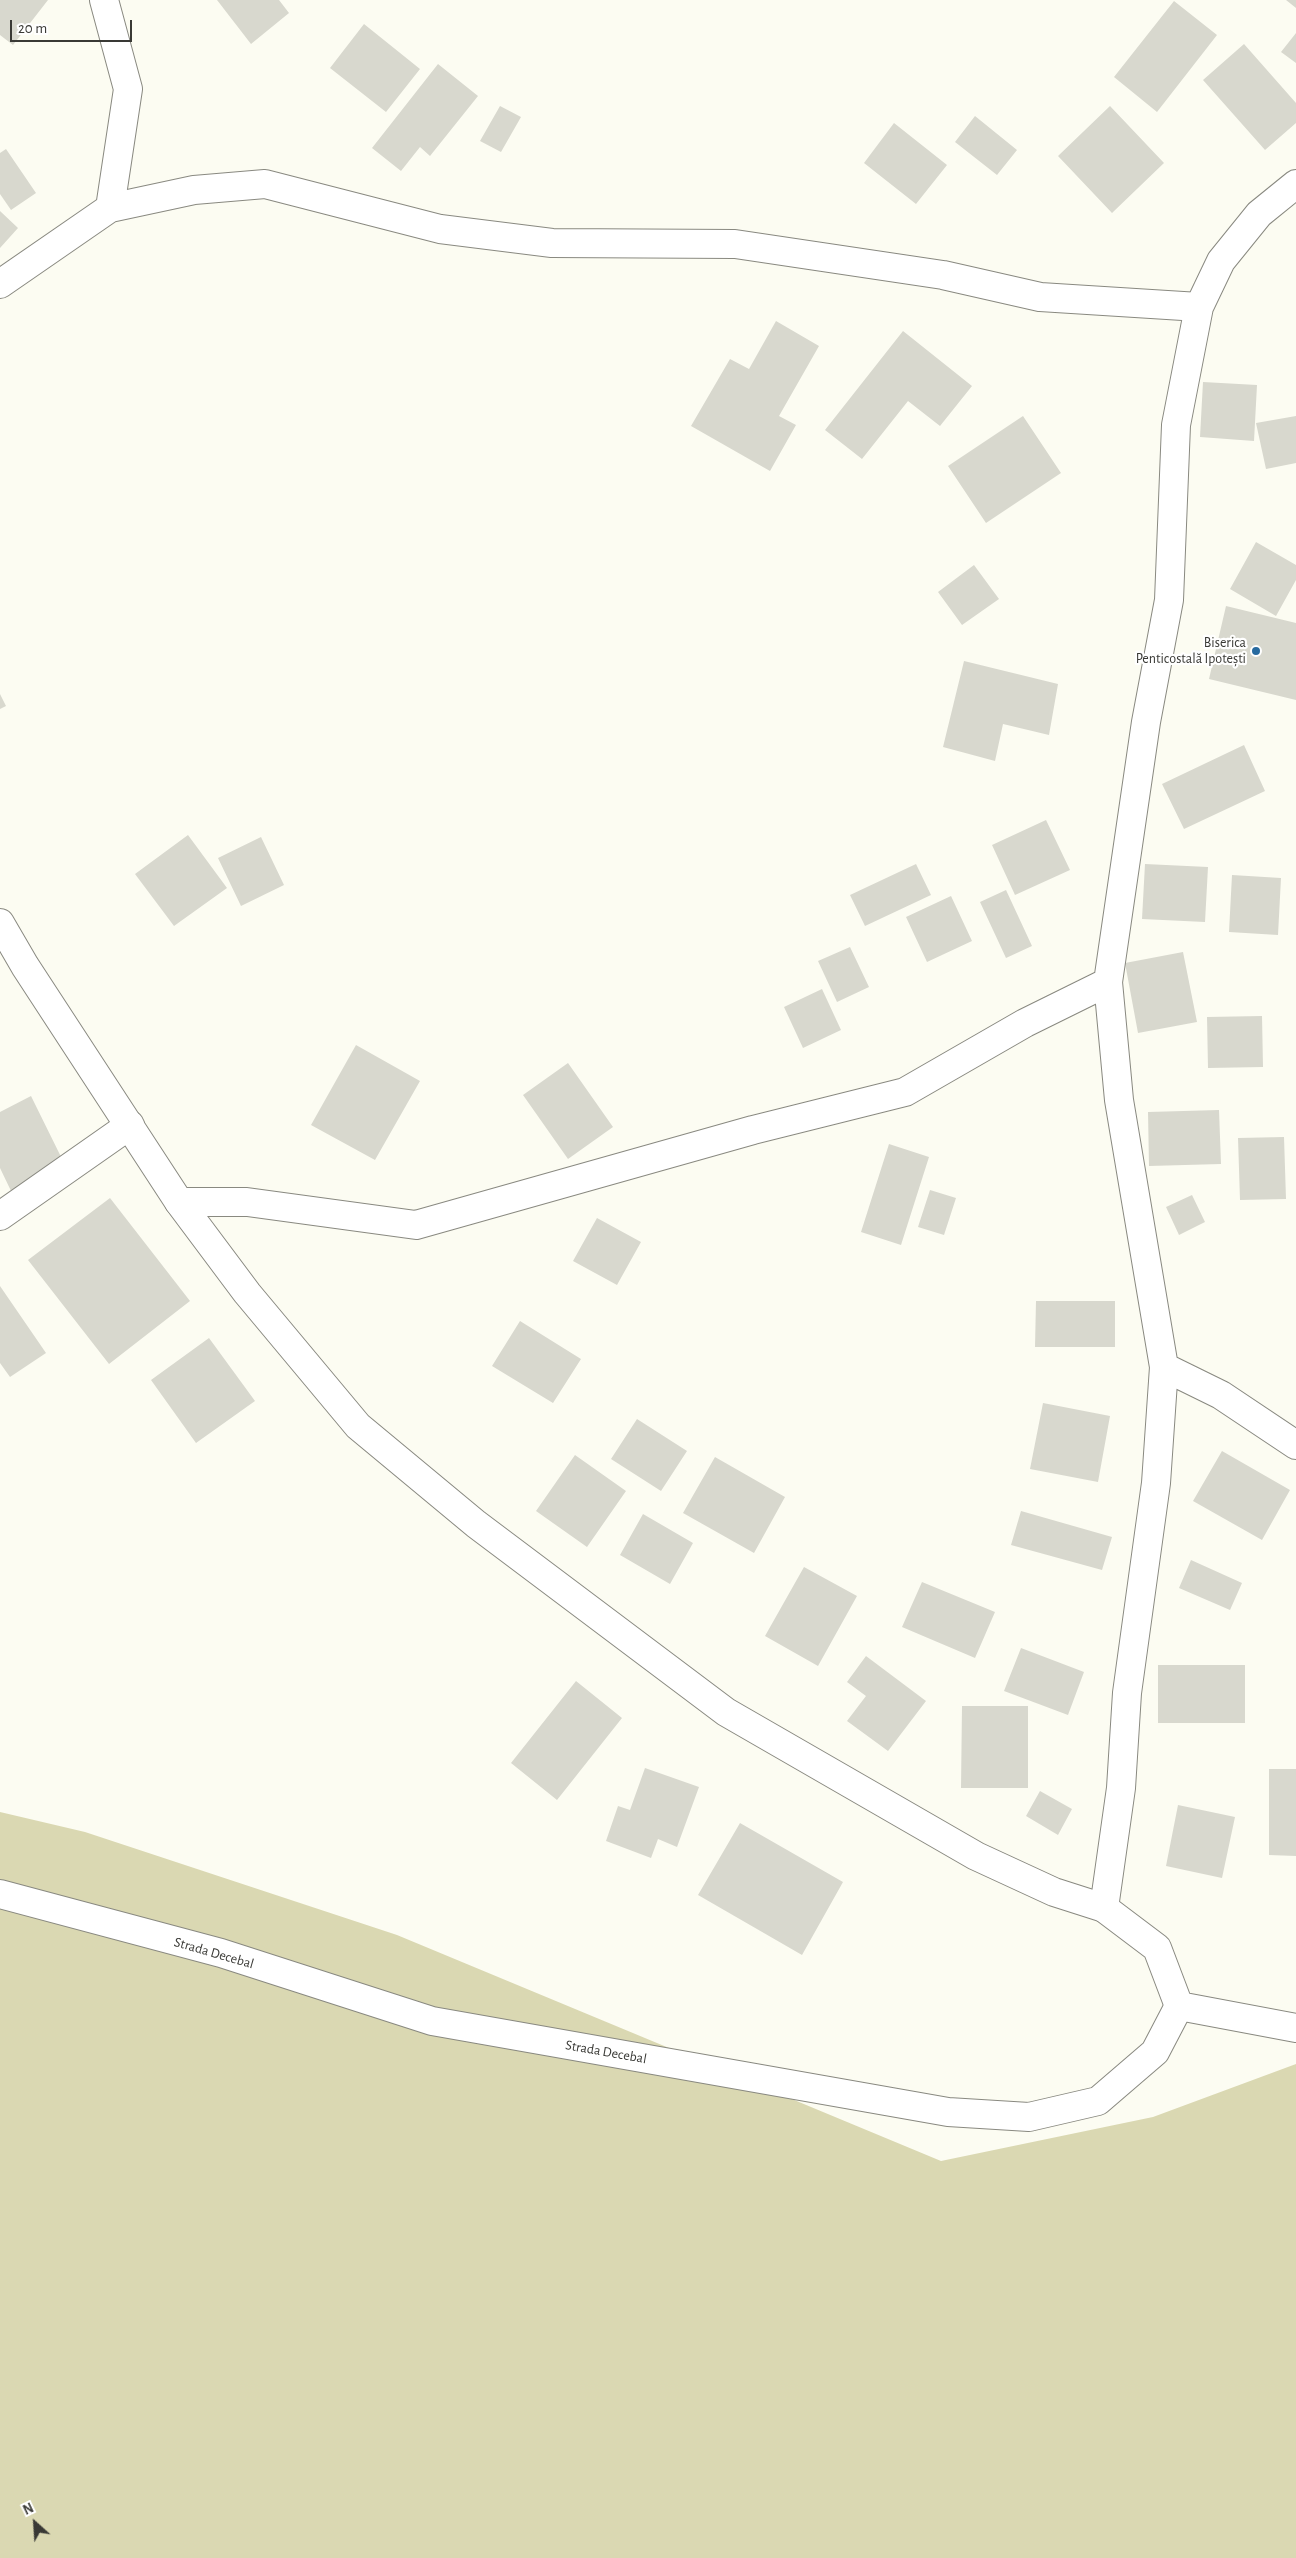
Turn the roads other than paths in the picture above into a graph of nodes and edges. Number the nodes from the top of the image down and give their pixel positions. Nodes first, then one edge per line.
1 (104, 0) edge
2 (1296, 184) edge
3 (110, 208) junction
4 (0, 284) edge
5 (1198, 307) junction
6 (0, 923) edge
7 (1108, 982) junction
8 (130, 1125) junction
9 (179, 1202) junction
10 (0, 1216) edge
11 (1164, 1367) junction
12 (1296, 1445) edge
13 (0, 1894) edge
14 (1104, 1908) junction
15 (1179, 2006) junction
16 (1296, 2028) edge

1 - 3 street
2 - 5 street
3 - 4 street
3 - 5 street
5 - 7 street
6 - 8 street
7 - 9 street
7 - 11 street
8 - 9 street
8 - 10 street
9 - 14 street
11 - 12 street
11 - 14 street
13 - 15 street, Strada Decebal
14 - 15 street
15 - 16 street

